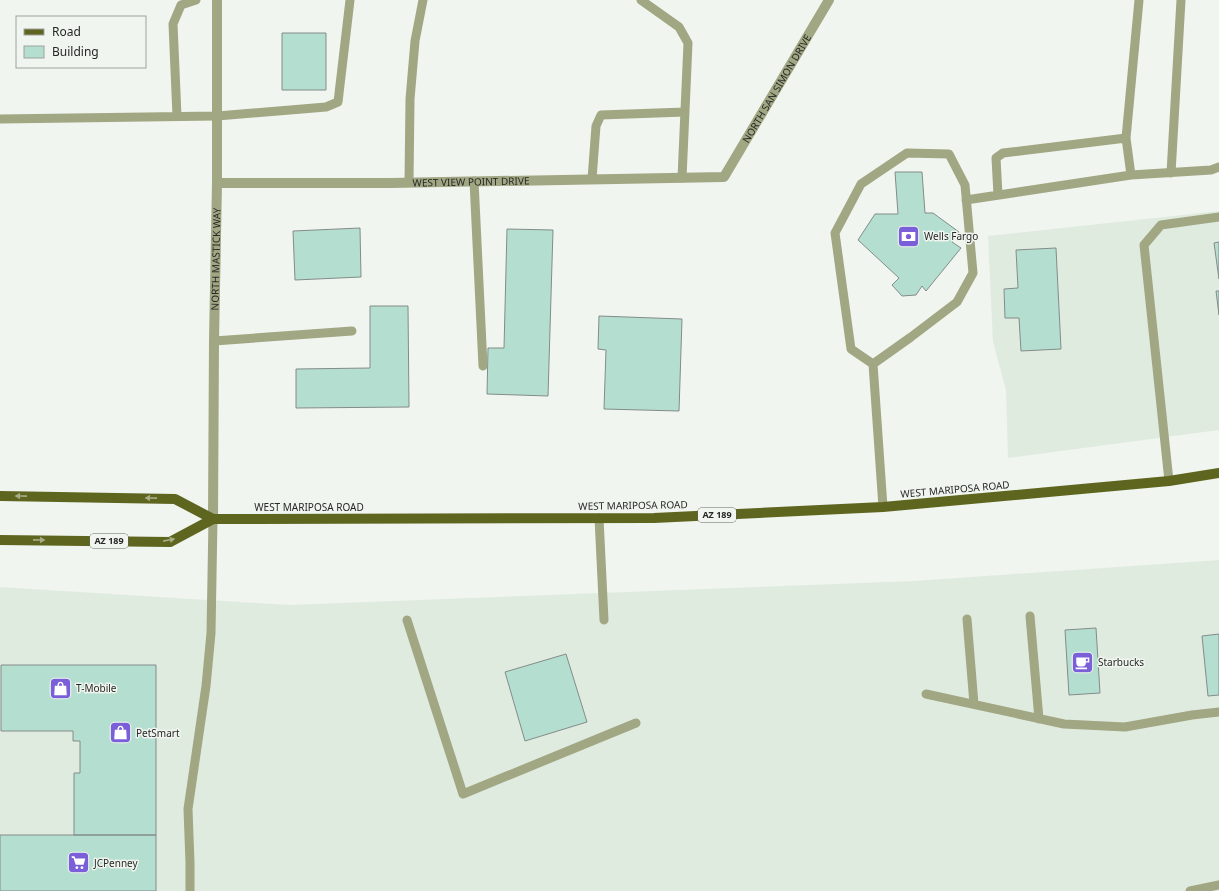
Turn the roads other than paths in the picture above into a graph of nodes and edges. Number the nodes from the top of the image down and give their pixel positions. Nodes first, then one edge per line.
1 (196, 0) edge
2 (217, 0) edge
3 (350, 0) edge
4 (423, 0) edge
5 (641, 0) edge
6 (829, 0) edge
7 (1138, 0) edge
8 (1181, 0) edge
9 (685, 112) junction
10 (177, 116) junction
11 (217, 116) junction
12 (0, 119) edge
13 (1126, 138) junction
14 (1219, 167) edge
15 (1171, 173) junction
16 (1131, 175) junction
17 (724, 177) joint
18 (682, 178) junction
19 (592, 179) junction
20 (474, 181) junction
21 (409, 182) junction
22 (217, 183) junction
23 (998, 195) junction
24 (966, 200) junction
25 (1219, 216) edge
26 (352, 331) dead end
27 (214, 341) junction
28 (872, 364) junction
29 (483, 366) dead end
30 (1219, 473) edge
31 (1169, 481) junction
32 (0, 496) edge
33 (883, 507) junction
34 (599, 518) junction
35 (213, 519) junction
36 (0, 540) edge
37 (1030, 616) dead end
38 (967, 619) dead end
39 (407, 620) dead end
40 (604, 620) dead end
41 (926, 694) dead end
42 (974, 704) junction
43 (1219, 712) edge
44 (1039, 719) junction
45 (636, 723) dead end
46 (1219, 885) edge
47 (190, 891) edge
48 (1190, 891) edge

1 - 10 lane
2 - 11 street, NORTH MASTICK WAY
3 - 11 lane
4 - 21 lane
5 - 9 lane
6 - 17 street, NORTH SAN SIMON DRIVE
7 - 13 lane
8 - 15 lane
9 - 18 lane
9 - 19 lane
10 - 11 lane
10 - 12 lane
11 - 22 street, NORTH MASTICK WAY
13 - 16 lane
13 - 23 lane
14 - 15 lane
15 - 16 lane
16 - 23 lane
17 - 18 street, WEST VIEW POINT DRIVE
18 - 19 street, WEST VIEW POINT DRIVE
19 - 20 street, WEST VIEW POINT DRIVE
20 - 21 street, WEST VIEW POINT DRIVE
20 - 29 lane
21 - 22 street, WEST VIEW POINT DRIVE
22 - 27 street, NORTH MASTICK WAY
23 - 24 lane
24 - 28 lane
24 - 28 lane
25 - 31 lane
26 - 27 lane
27 - 35 street, NORTH MASTICK WAY
28 - 33 lane
30 - 31 main road, WEST MARIPOSA ROAD / AZ 189
31 - 33 main road, WEST MARIPOSA ROAD / AZ 189
35 -> 32 main road, WEST MARIPOSA ROAD / AZ 189
33 - 34 main road, WEST MARIPOSA ROAD / AZ 189
34 - 35 main road, WEST MARIPOSA ROAD / AZ 189
34 - 40 lane
36 -> 35 main road, WEST MARIPOSA ROAD / AZ 189
35 - 47 lane
37 - 44 lane
38 - 42 lane
39 - 45 lane
41 - 42 lane
42 - 44 lane
43 - 44 lane
46 - 48 lane

